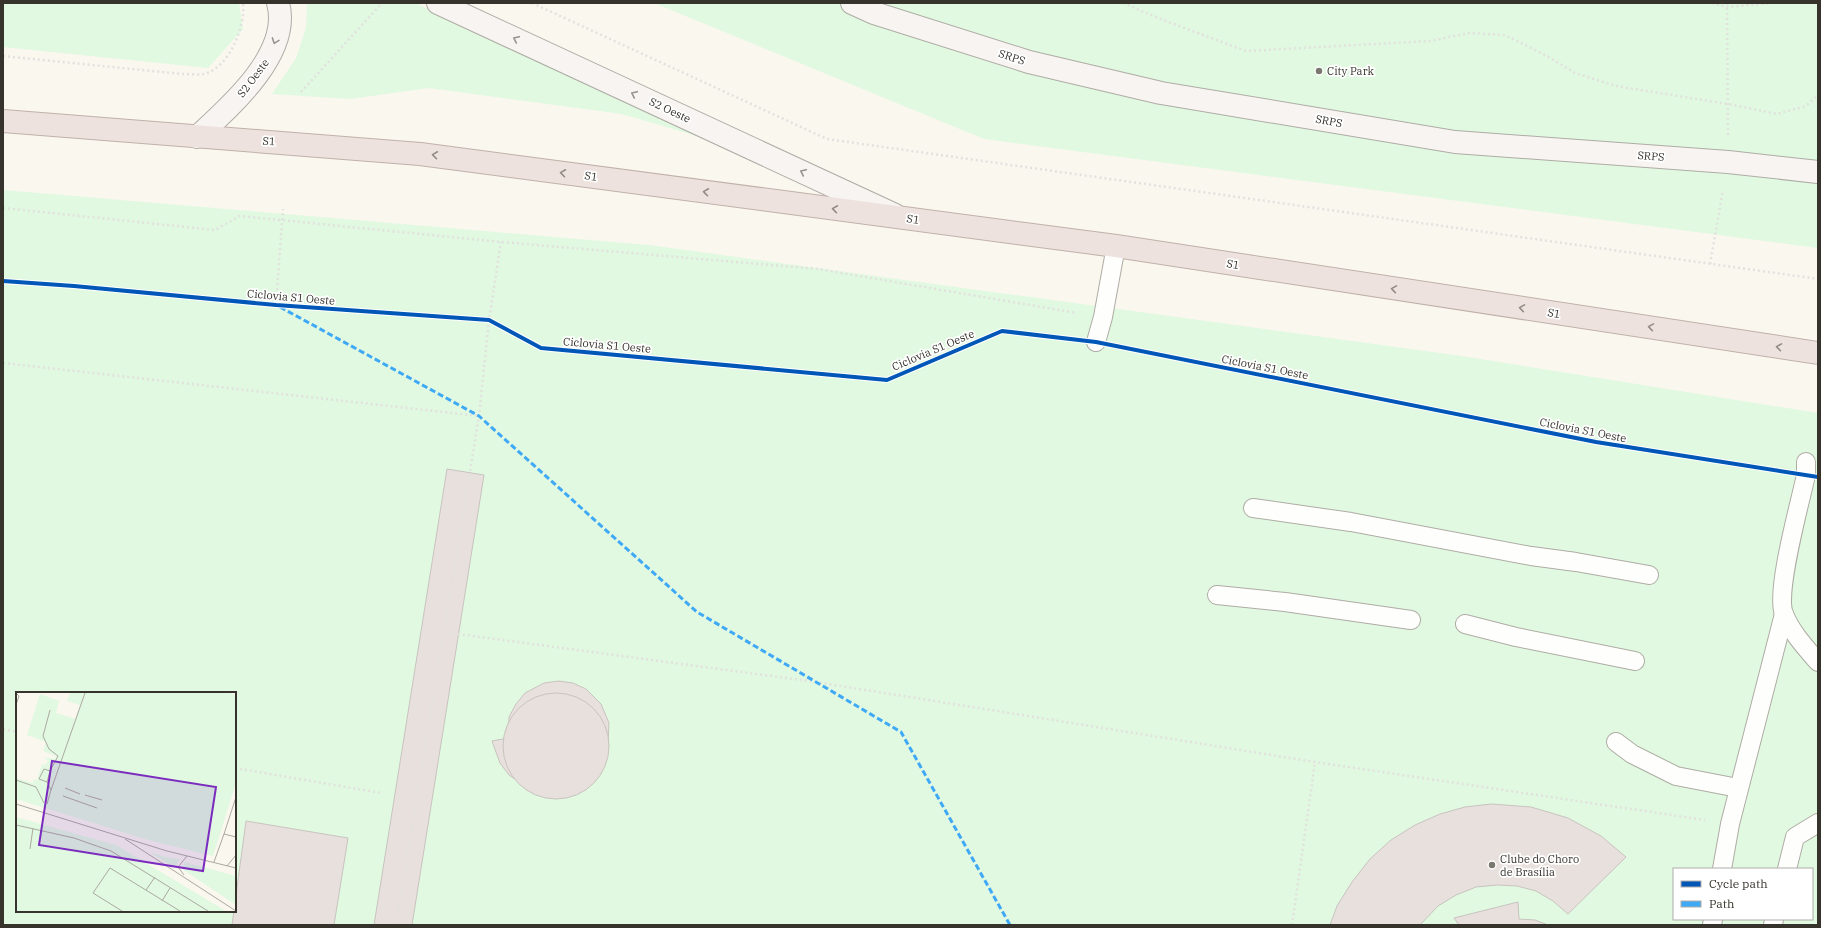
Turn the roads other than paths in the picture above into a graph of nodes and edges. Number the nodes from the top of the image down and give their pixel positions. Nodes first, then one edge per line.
1 (278, 3) edge
2 (438, 3) edge
3 (852, 3) edge
4 (3, 121) edge
5 (197, 137) junction
6 (1818, 172) edge
7 (902, 218) junction
8 (1116, 246) junction
9 (1096, 342) dead end
10 (1818, 353) edge
11 (1806, 462) dead end
12 (1253, 508) dead end
13 (1649, 575) dead end
14 (1217, 595) dead end
15 (1784, 614) junction
16 (1411, 620) dead end
17 (1465, 624) dead end
18 (1635, 661) dead end
19 (1818, 662) edge
20 (1616, 742) dead end
21 (1738, 788) junction
22 (1818, 823) edge
23 (1722, 868) edge
24 (1787, 868) edge

1 -> 5 main road, S2 Oeste
7 -> 2 main road, S2 Oeste
3 - 6 main road, SRPS
4 - 5 highway, S1
7 -> 5 highway, S1
7 - 8 highway, S1
8 - 9 lane
10 -> 8 highway, S1
11 - 15 lane
12 - 13 lane
14 - 16 lane
15 - 19 lane
15 - 21 lane
17 - 18 lane
20 - 21 lane
21 - 23 lane
22 - 24 lane

